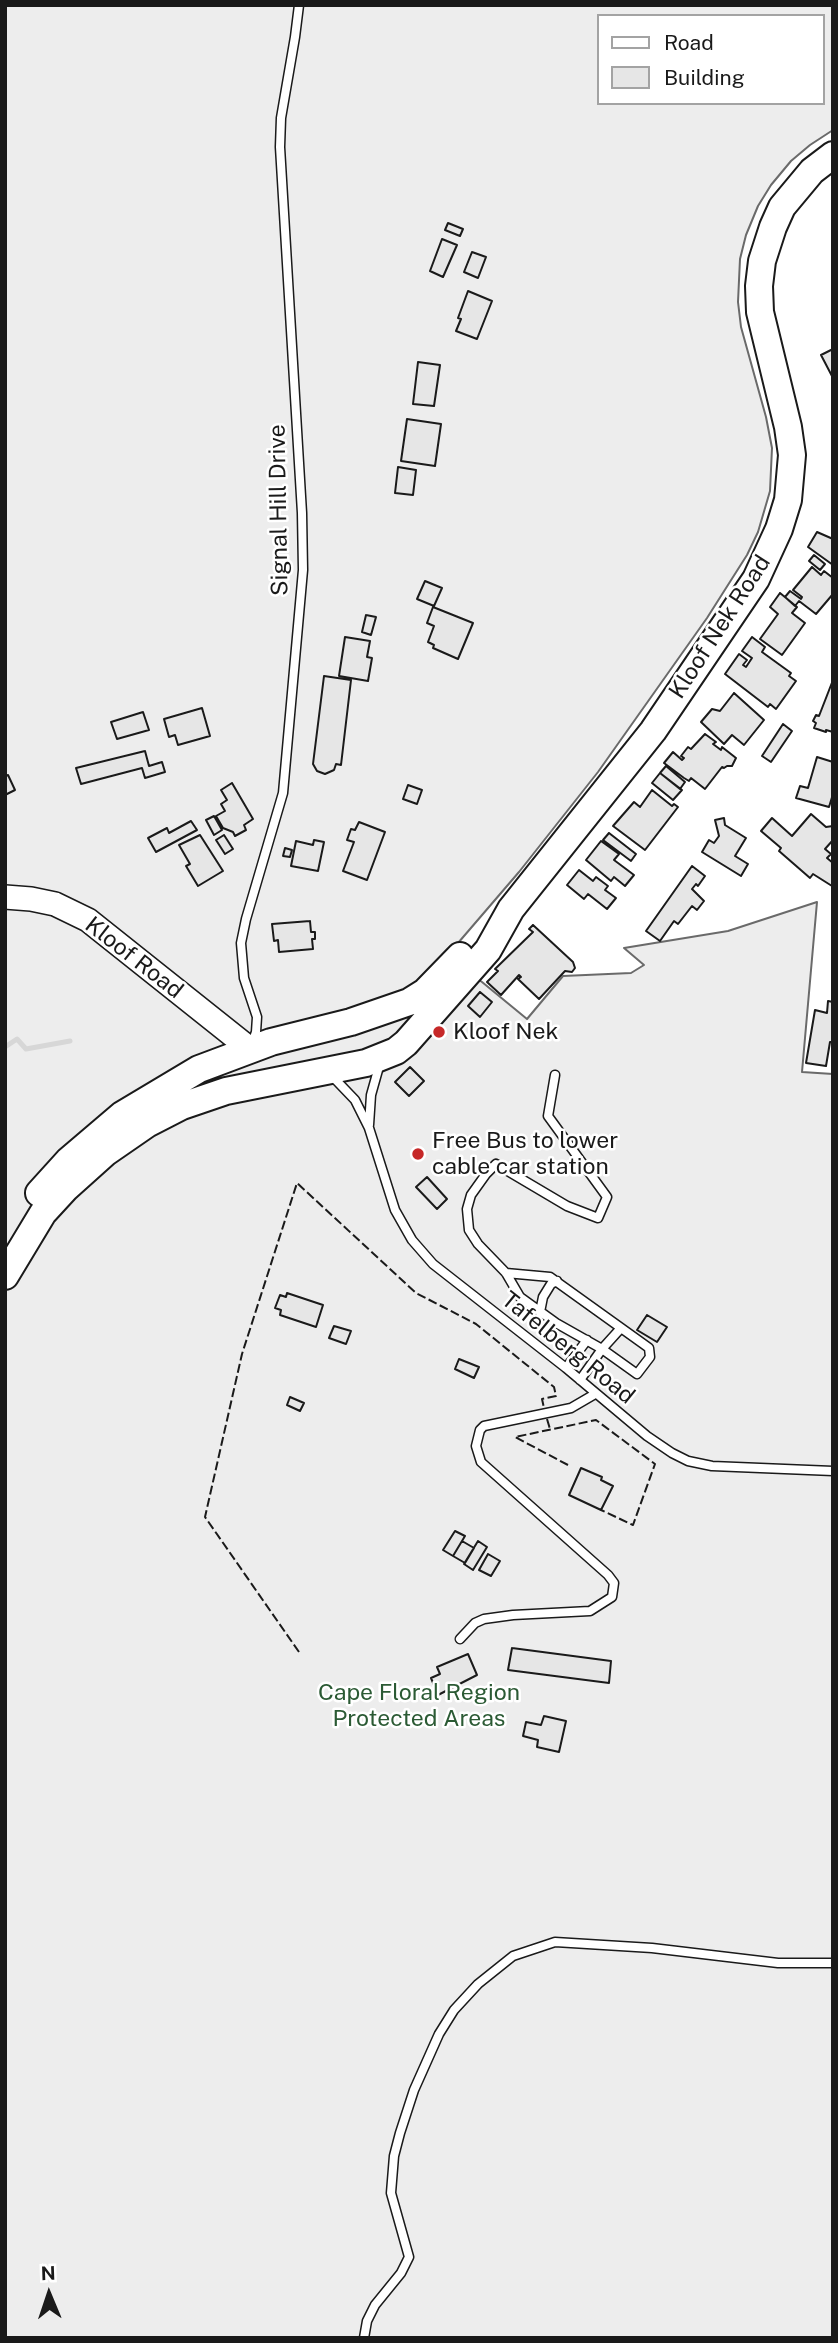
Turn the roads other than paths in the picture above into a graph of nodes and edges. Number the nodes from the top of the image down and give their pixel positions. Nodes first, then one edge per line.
1 (299, 5) edge
2 (833, 155) edge
3 (5, 897) edge
4 (511, 909) junction
5 (351, 1022) junction
6 (311, 1032) junction
7 (250, 1049) junction
8 (381, 1059) junction
9 (313, 1072) junction
10 (555, 1075) dead end
11 (369, 1128) junction
12 (5, 1248) edge
13 (506, 1273) junction
14 (5, 1276) edge
15 (557, 1281) junction
16 (540, 1312) junction
17 (621, 1328) junction
18 (587, 1340) junction
19 (602, 1349) junction
20 (566, 1368) junction
21 (580, 1380) junction
22 (595, 1394) junction
23 (833, 1471) edge
24 (460, 1639) dead end
25 (833, 1963) edge
26 (364, 2338) edge

1 - 7 lane, Signal Hill Drive
2 - 4 main road, Kloof Nek Road
3 - 7 main road, Kloof Road
4 - 5 main road, Kloof Nek Road
4 - 8 main road, Kloof Nek Road
5 - 6 main road, Kloof Nek Road
5 - 8 main road
6 - 7 main road, Kloof Nek Road
6 - 9 main road
7 - 9 main road
7 - 12 main road, Kloof Nek Road
8 - 9 main road
8 - 11 lane, Tafelberg Road
9 - 11 lane, Tafelberg Road
9 - 14 main road
10 - 13 lane
11 - 20 lane, Tafelberg Road
13 - 15 lane
13 - 16 lane
15 - 16 lane
15 - 17 lane
16 - 18 lane
17 - 19 lane
17 - 19 lane
18 - 19 lane
18 - 20 lane
19 - 21 lane
20 - 21 lane, Tafelberg Road
21 - 22 lane, Tafelberg Road
22 - 23 lane, Tafelberg Road
22 - 24 lane
25 - 26 lane

